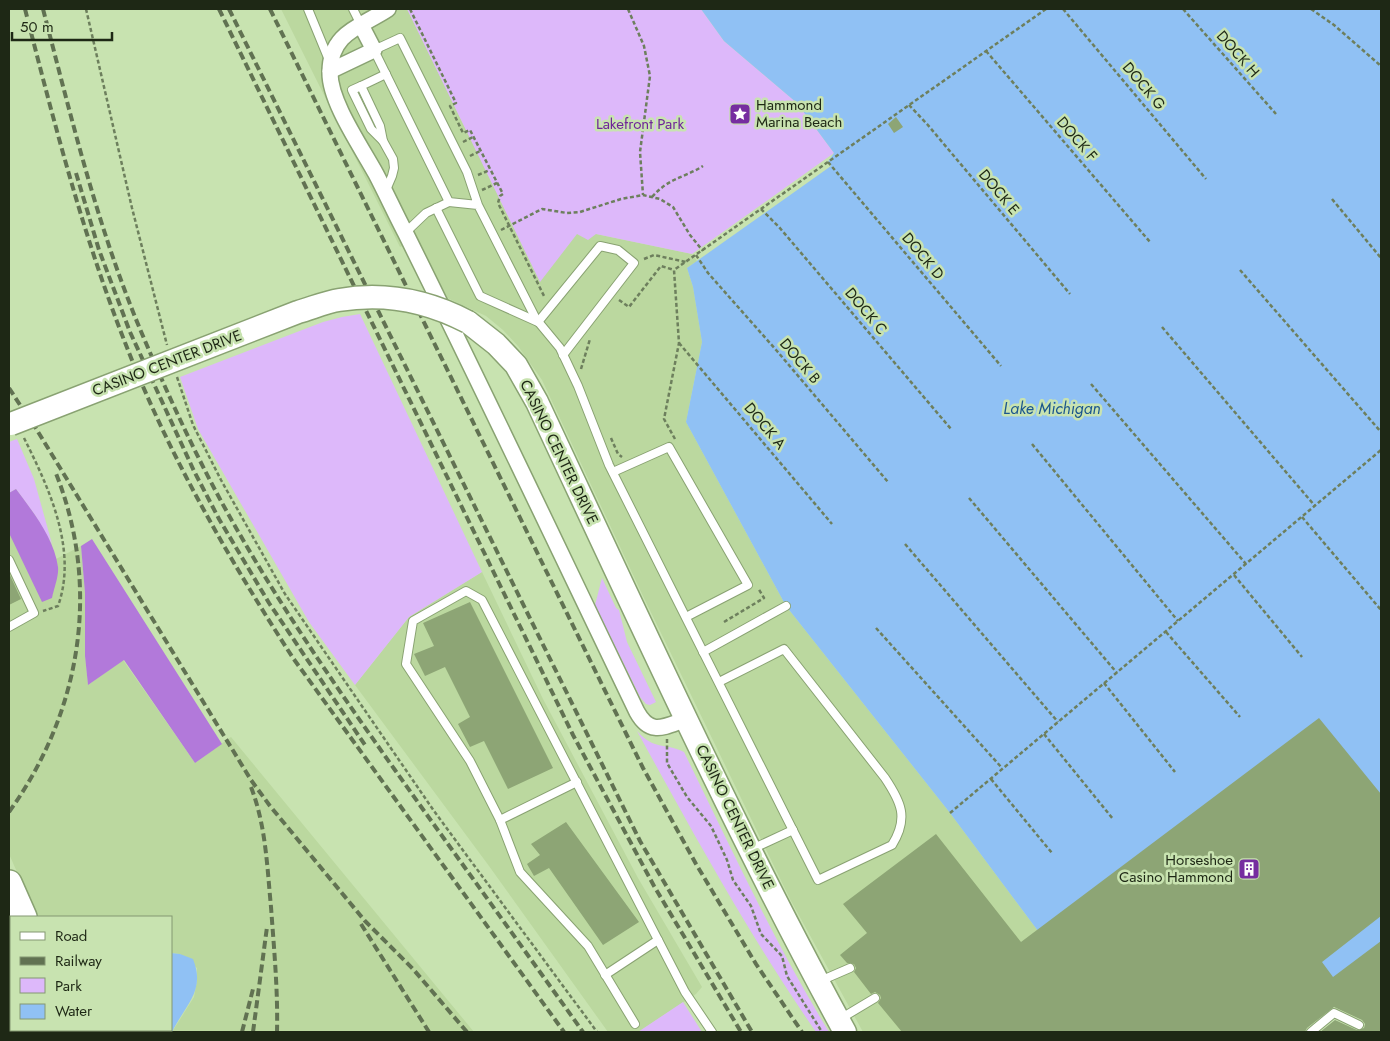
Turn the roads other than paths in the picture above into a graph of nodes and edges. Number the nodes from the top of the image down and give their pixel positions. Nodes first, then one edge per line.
1 (308, 9) edge
2 (353, 9) edge
3 (388, 9) edge
4 (361, 25) junction
5 (374, 50) junction
6 (330, 67) junction
7 (386, 74) junction
8 (385, 192) junction
9 (448, 202) junction
10 (478, 204) junction
11 (436, 208) junction
12 (405, 233) junction
13 (538, 322) junction
14 (564, 355) junction
15 (14, 427) edge
16 (613, 472) junction
17 (9, 560) edge
18 (786, 606) dead end
19 (686, 617) junction
20 (9, 627) edge
21 (703, 652) junction
22 (718, 682) junction
23 (687, 718) junction
24 (577, 782) junction
25 (500, 820) junction
26 (793, 830) junction
27 (750, 849) junction
28 (9, 883) edge
29 (24, 916) edge
30 (658, 940) junction
31 (850, 968) dead end
32 (605, 975) junction
33 (818, 982) junction
34 (875, 998) dead end
35 (635, 1024) dead end
36 (1359, 1025) dead end
37 (835, 1028) edge
38 (712, 1032) edge
39 (1311, 1032) edge

1 - 6 lane
2 - 4 lane
3 - 4 street
4 - 5 street
4 - 6 street
5 - 6 street
5 - 7 lane
5 - 10 lane
6 - 8 street
7 - 8 lane
7 - 9 lane
8 - 12 street
9 - 10 lane
9 - 11 lane
10 - 13 lane
11 - 12 lane
11 - 13 lane
12 - 23 street
13 - 14 lane
13 - 14 lane
14 - 16 lane
15 - 23 street, CASINO CENTER DRIVE, bridge
16 - 19 lane
16 - 19 lane
17 - 20 lane
18 - 21 lane
19 - 21 lane
21 - 22 lane
22 - 26 lane
22 - 26 lane
23 - 27 street, CASINO CENTER DRIVE
24 - 25 lane
24 - 25 lane
24 - 30 lane
25 - 32 lane
26 - 27 lane
27 - 33 street, CASINO CENTER DRIVE
28 - 29 main road
30 - 32 lane
30 - 38 lane
31 - 33 lane
32 - 35 lane
33 - 37 street, CASINO CENTER DRIVE
34 - 37 lane
36 - 39 lane

